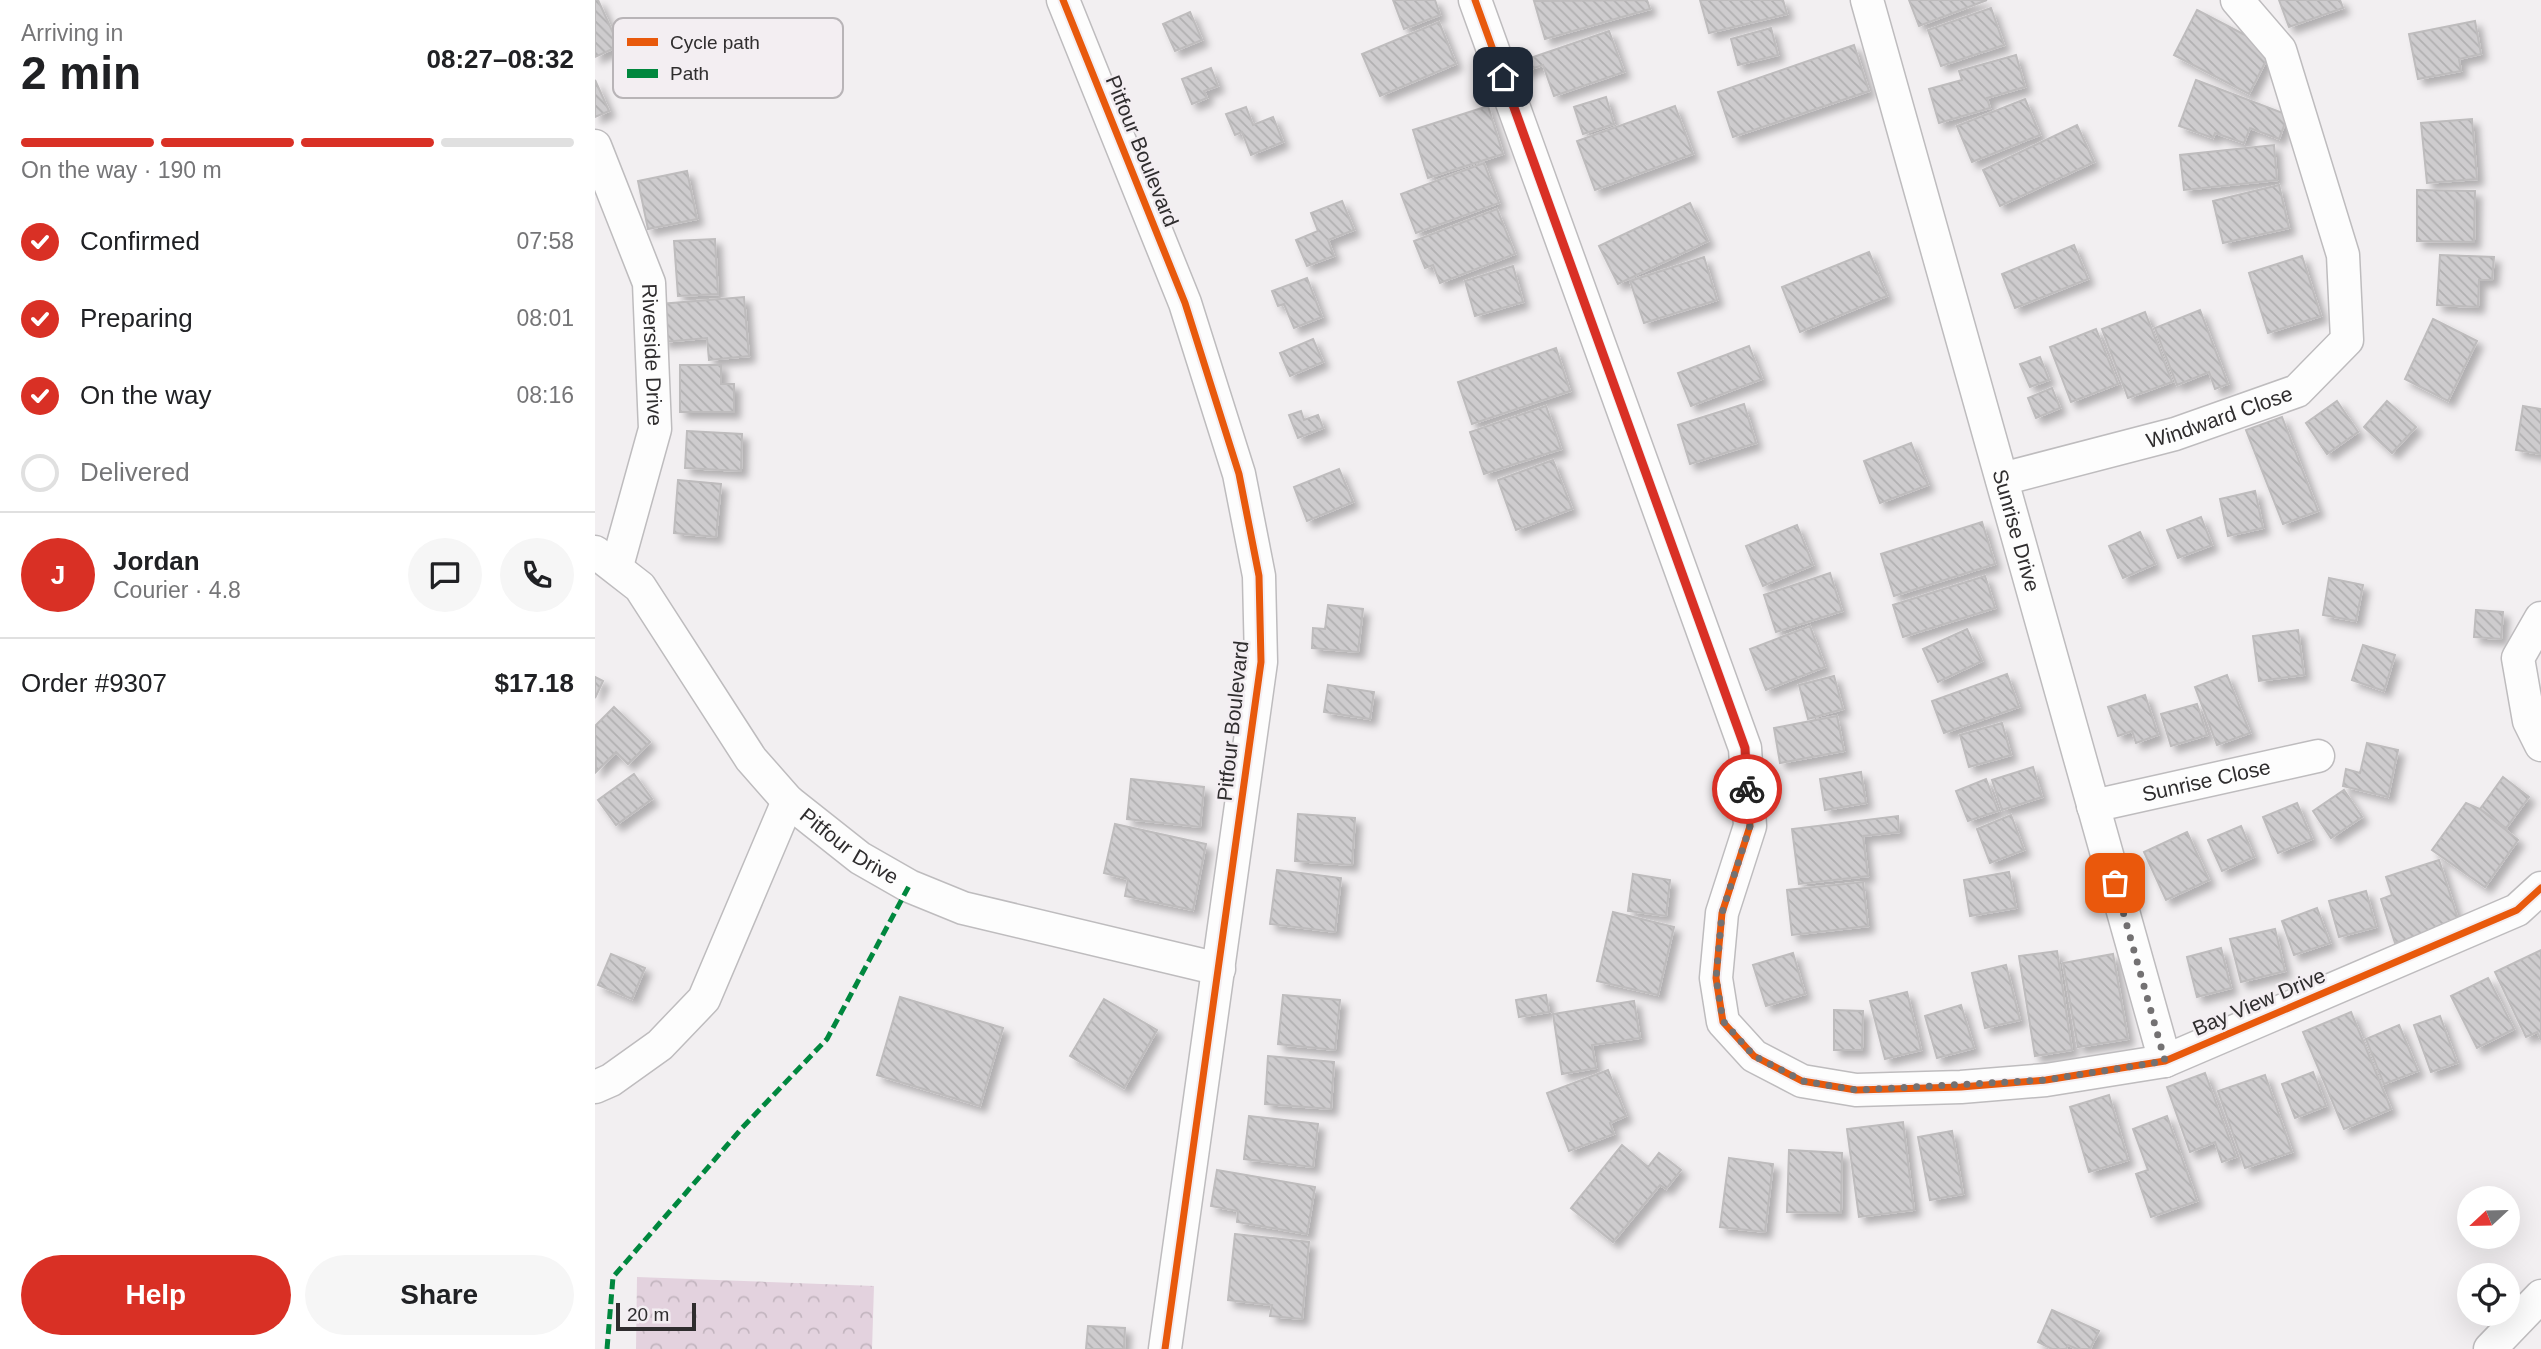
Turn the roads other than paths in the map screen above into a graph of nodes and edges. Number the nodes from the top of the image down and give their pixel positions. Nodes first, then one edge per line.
1 (1063, 0) edge
2 (1475, 0) edge
3 (1867, 0) edge
4 (2237, 0) edge
5 (595, 146) edge
6 (2002, 479) junction
7 (606, 559) edge
8 (2541, 618) edge
9 (2541, 745) edge
10 (2318, 756) dead end
11 (788, 801) junction
12 (2094, 806) junction
13 (2541, 888) edge
14 (1219, 969) junction
15 (2165, 1061) junction
16 (595, 1087) edge
17 (2541, 1296) edge
18 (1165, 1349) edge
19 (2490, 1349) edge

1 - 14 street, Pitfour Boulevard
2 - 15 street, Bay View Drive
3 - 6 street, Sunrise Drive
4 - 6 street, Windward Close
5 - 7 street, Riverside Drive
6 - 12 street, Sunrise Drive
7 - 11 street, Pitfour Drive
8 - 9 street
10 - 12 street, Sunrise Close
11 - 14 street, Pitfour Drive
11 - 16 street
12 - 15 street, Sunrise Drive
13 - 15 street, Bay View Drive
14 - 18 street, Pitfour Boulevard
17 - 19 street

